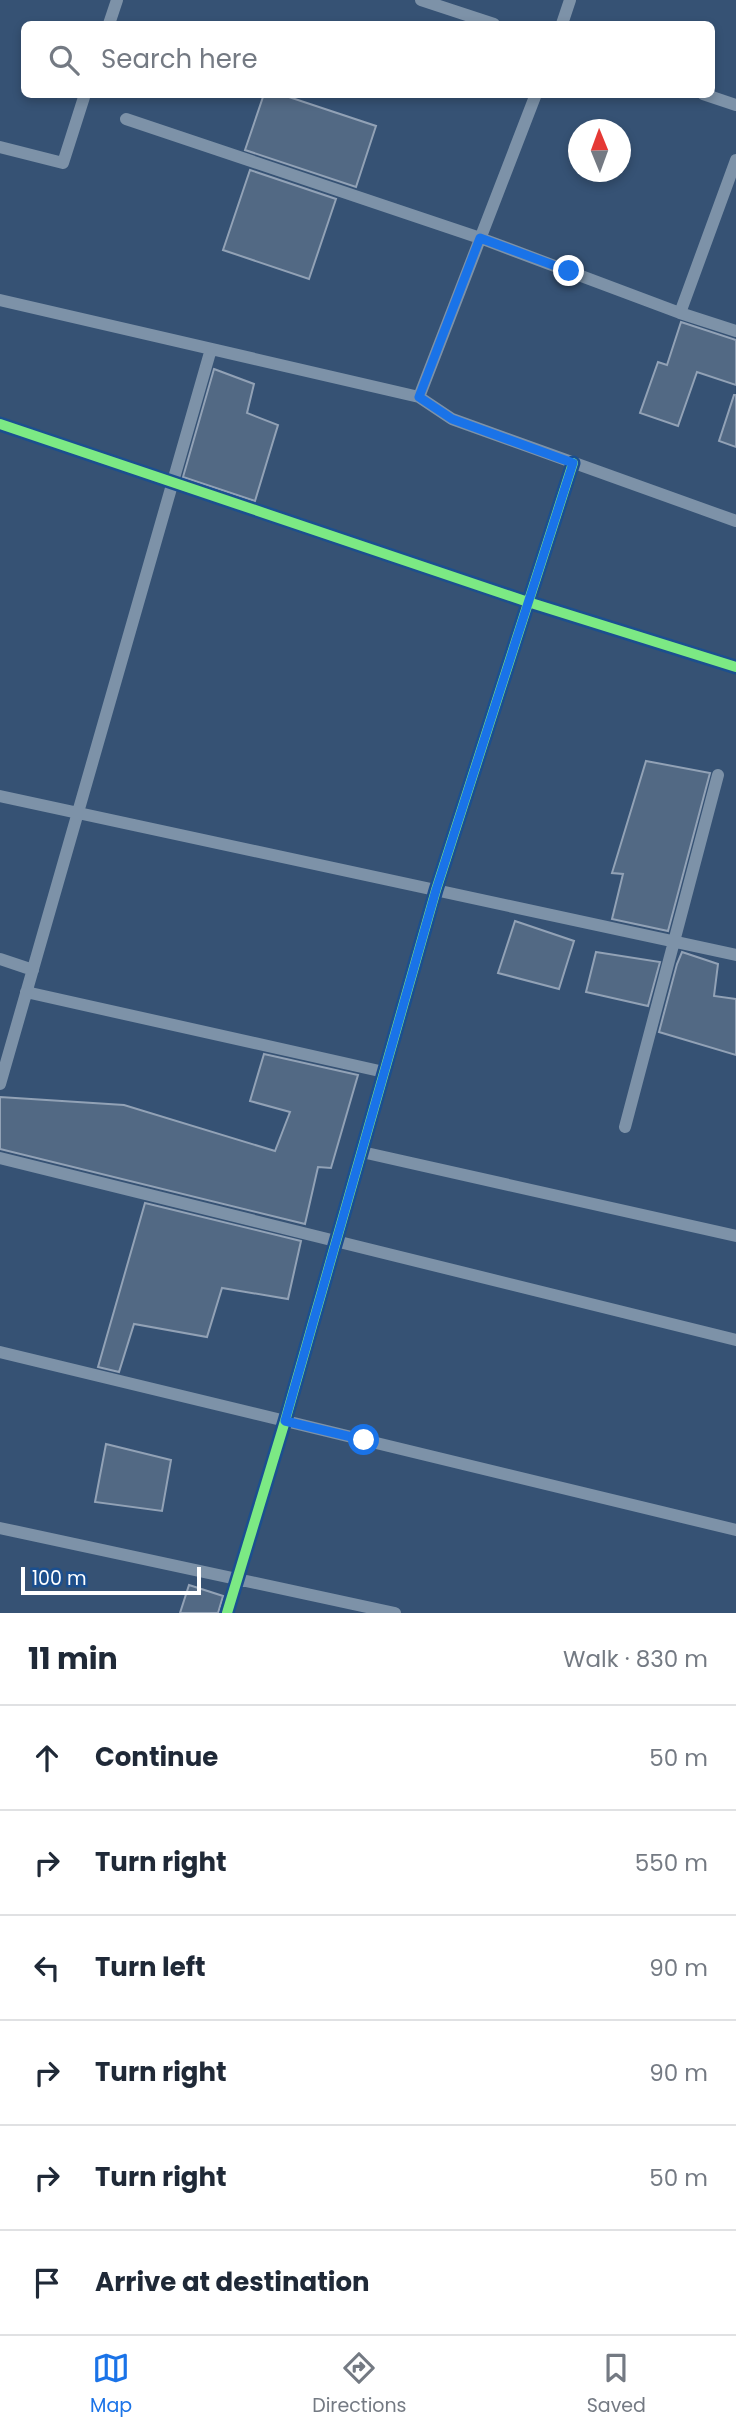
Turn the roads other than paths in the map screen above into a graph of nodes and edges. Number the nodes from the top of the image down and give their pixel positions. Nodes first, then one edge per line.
1 (117, 0) edge
2 (421, 0) edge
3 (570, 0) edge
4 (110, 21) edge
5 (485, 21) edge
6 (563, 21) edge
7 (84, 98) edge
8 (534, 98) edge
9 (714, 98) edge
10 (736, 106) edge
11 (126, 119) dead end
12 (0, 147) edge
13 (736, 160) edge
14 (480, 238) junction
15 (0, 300) edge
16 (680, 313) junction
17 (736, 331) edge
18 (211, 349) junction
19 (419, 397) junction
20 (0, 425) edge
21 (573, 463) junction
22 (173, 482) junction
23 (736, 520) edge
24 (528, 602) junction
25 (736, 667) edge
26 (718, 775) dead end
27 (0, 796) edge
28 (78, 813) junction
29 (436, 890) junction
30 (674, 942) junction
31 (736, 955) edge
32 (0, 959) edge
33 (33, 970) junction
34 (26, 992) junction
35 (384, 1072) junction
36 (0, 1084) edge
37 (625, 1127) dead end
38 (362, 1152) junction
39 (0, 1158) edge
40 (736, 1236) edge
41 (336, 1242) junction
42 (736, 1340) edge
43 (0, 1352) edge
44 (285, 1421) junction
45 (0, 1528) edge
46 (736, 1530) edge
47 (237, 1580) junction
48 (227, 1613) edge
49 (395, 1613) edge

1 - 4 street
2 - 5 street
3 - 6 street
7 - 12 street
8 - 14 street
9 - 10 street
11 - 14 street
13 - 16 street
14 - 16 street
14 - 19 street
15 - 18 street
16 - 17 street
18 - 19 street
18 - 22 street
19 - 21 street
20 - 22 street
21 - 23 street
21 - 24 street
22 - 24 street
22 - 28 street
24 - 25 street
24 - 29 street
26 - 30 street
27 - 28 street
28 - 29 street
28 - 33 street
29 - 30 street
29 - 35 street
30 - 31 street
30 - 37 street
32 - 33 street
33 - 34 street
34 - 35 street
34 - 36 street
35 - 38 street
38 - 40 street
38 - 41 street
39 - 41 street
41 - 42 street
41 - 44 street
43 - 44 street
44 - 46 street
44 - 47 street
45 - 47 street
47 - 48 street
47 - 49 street

